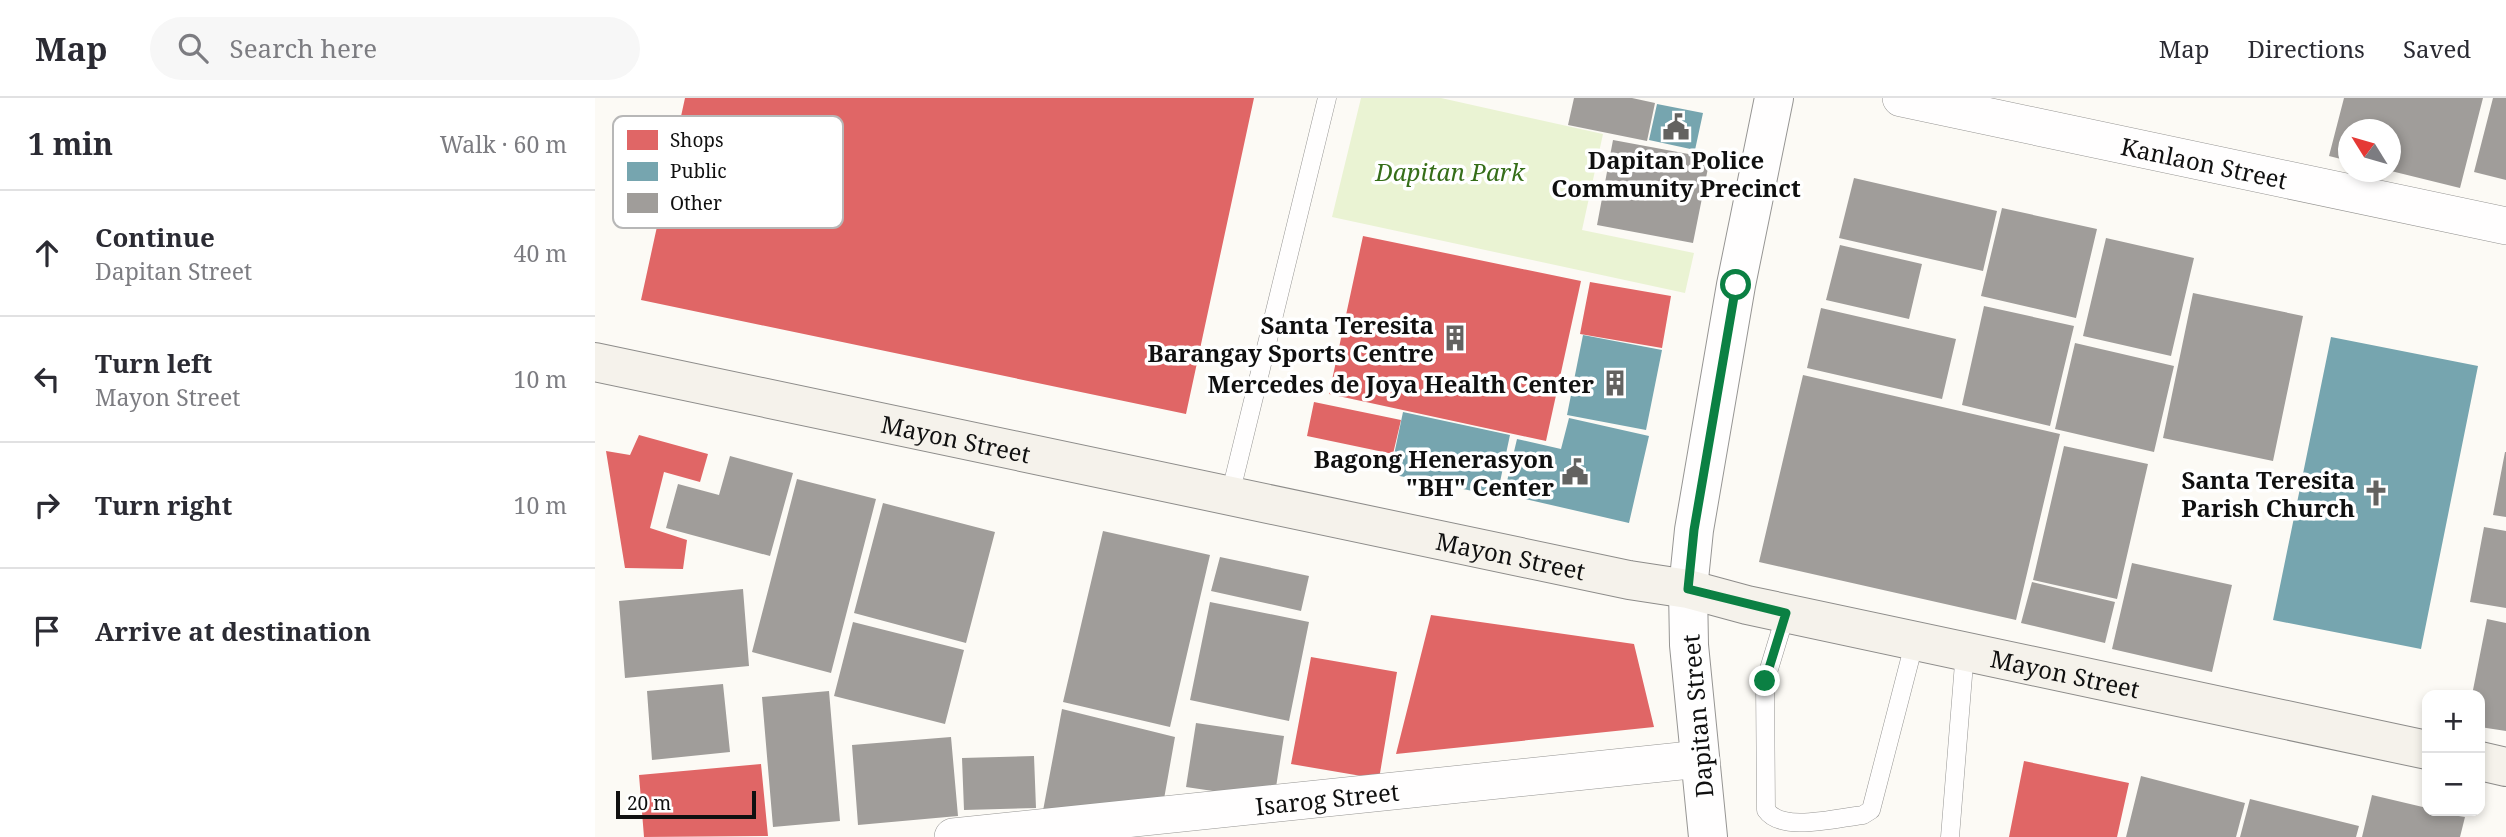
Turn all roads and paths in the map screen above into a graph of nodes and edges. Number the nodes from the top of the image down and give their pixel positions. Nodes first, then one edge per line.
1 (1327, 98) edge
2 (1774, 98) edge
3 (1901, 98) edge
4 (2506, 226) edge
5 (595, 362) edge
6 (1230, 495) junction
7 (1688, 589) junction
8 (1786, 613) junction
9 (1915, 640) junction
10 (1965, 651) junction
11 (2422, 749) edge
12 (1700, 759) junction
13 (2485, 762) edge
14 (2506, 767) edge
15 (953, 837) edge
16 (1708, 837) edge
17 (1950, 837) edge

1 - 6 lane
2 - 7 street, Dapitan Street
3 - 4 street, Kanlaon Street
5 - 6 main road, Mayon Street
6 - 7 main road, Mayon Street
7 - 8 main road, Mayon Street
7 - 12 street, Dapitan Street
8 - 9 main road, Mayon Street
8 - 9 lane
9 - 10 main road, Mayon Street
10 - 11 main road, Mayon Street
10 - 17 lane
12 - 15 street, Isarog Street
12 - 16 street, Dapitan Street
13 - 14 main road

